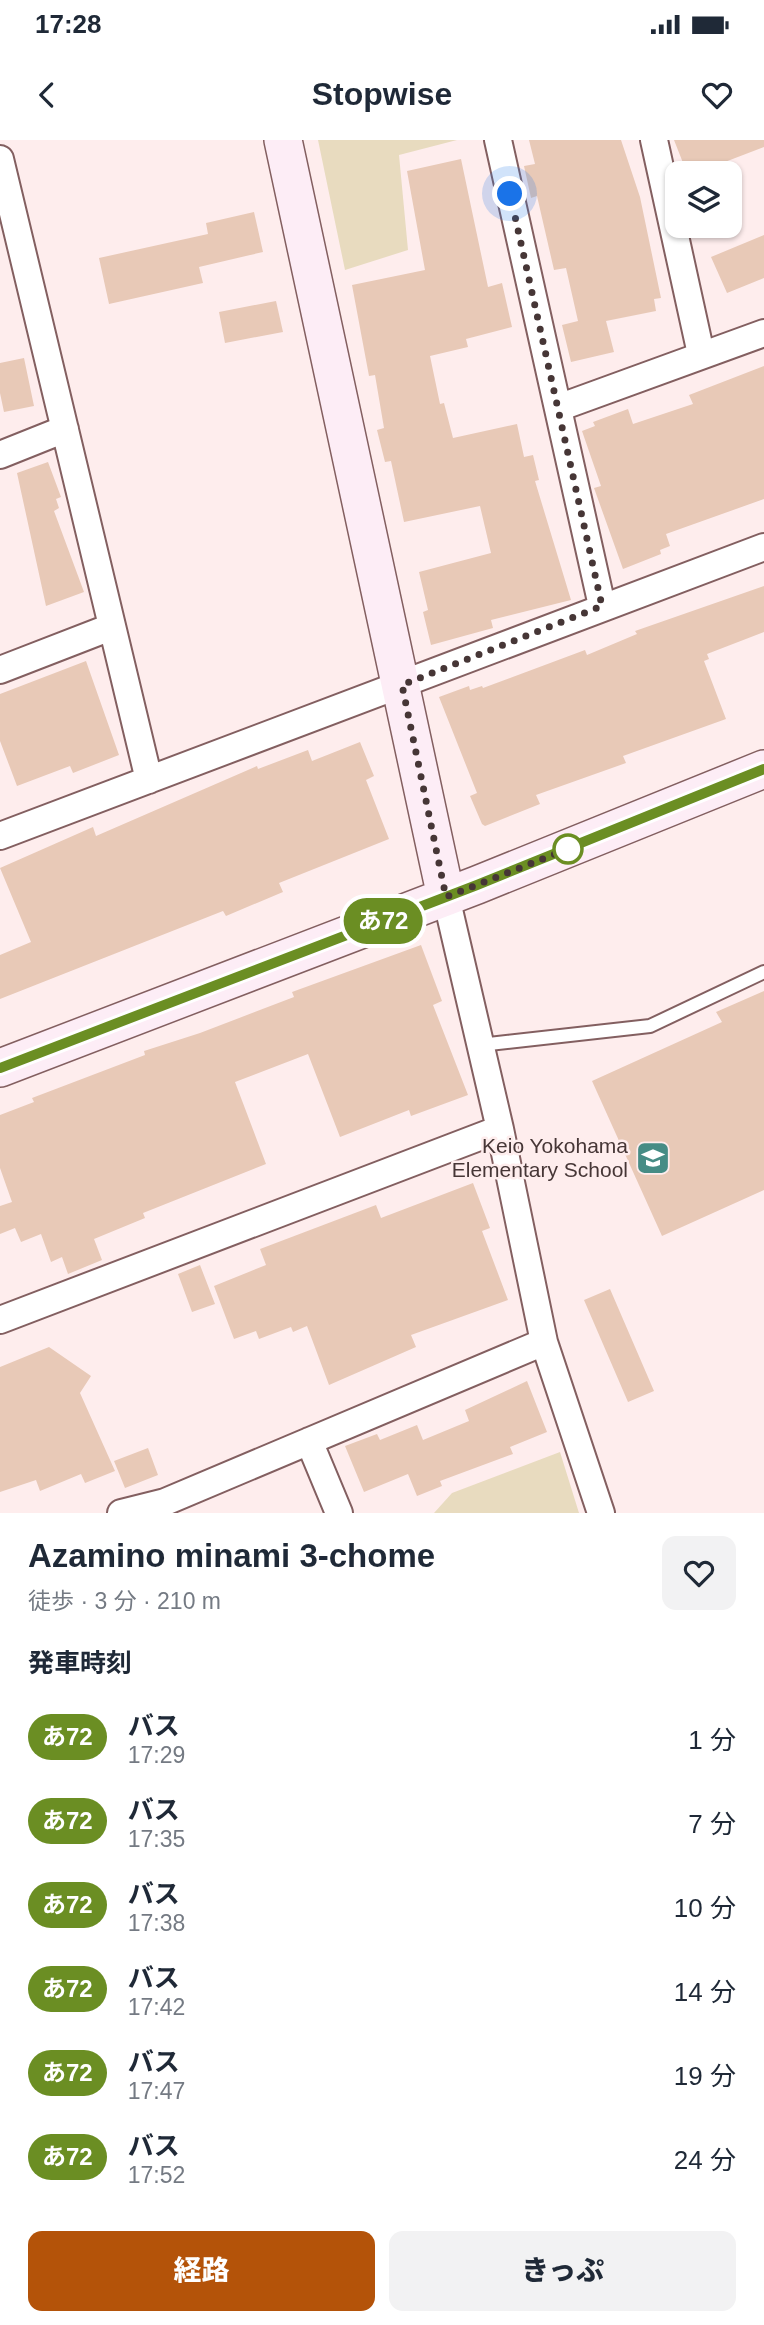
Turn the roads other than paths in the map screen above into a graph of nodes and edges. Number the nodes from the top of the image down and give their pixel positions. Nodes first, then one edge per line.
1 (283, 140) edge
2 (498, 140) edge
3 (654, 140) edge
4 (0, 159) edge
5 (764, 333) edge
6 (701, 354) junction
7 (558, 408) junction
8 (65, 429) junction
9 (0, 456) edge
10 (764, 547) edge
11 (602, 606) junction
12 (111, 627) junction
13 (0, 670) edge
14 (402, 685) junction
15 (764, 769) edge
16 (149, 780) junction
17 (0, 836) edge
18 (446, 897) junction
19 (764, 972) edge
20 (481, 1045) junction
21 (0, 1068) edge
22 (500, 1129) junction
23 (0, 1320) edge
24 (544, 1342) junction
25 (309, 1441) junction
26 (121, 1513) edge
27 (339, 1513) edge
28 (601, 1513) edge

1 - 14 street
2 - 7 street
3 - 6 street
4 - 8 street
5 - 6 street
6 - 7 street
7 - 11 street
8 - 9 street
8 - 12 street
10 - 11 street
11 - 14 street
12 - 13 street
12 - 16 street
14 - 16 street
14 - 18 street
15 - 18 street
16 - 17 street
18 - 20 street
18 - 21 street
19 - 20 lane
20 - 22 street
22 - 23 street
22 - 24 street
24 - 25 street
24 - 28 street
25 - 26 street
25 - 27 street

